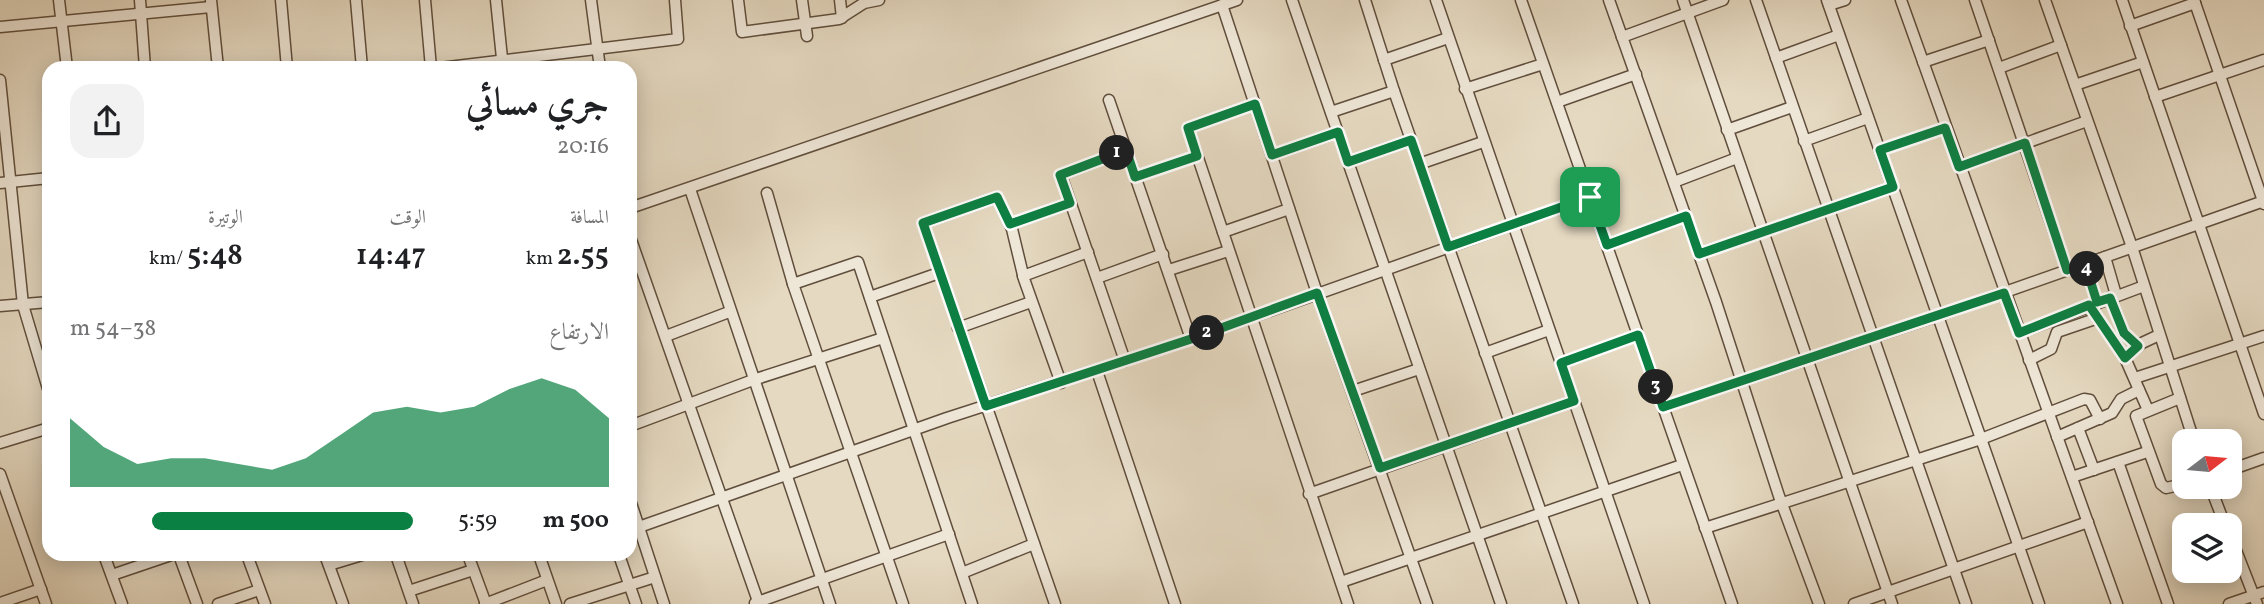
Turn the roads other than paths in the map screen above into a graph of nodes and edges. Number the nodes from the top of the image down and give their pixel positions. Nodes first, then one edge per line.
1 (59, 0) edge
2 (140, 0) edge
3 (294, 0) edge
4 (356, 0) edge
5 (425, 0) edge
6 (496, 0) edge
7 (592, 0) edge
8 (675, 0) edge
9 (738, 0) edge
10 (802, 0) edge
11 (840, 0) edge
12 (879, 0) edge
13 (1237, 0) edge
14 (1292, 0) edge
15 (1365, 0) edge
16 (1436, 0) edge
17 (1521, 0) edge
18 (1609, 0) edge
19 (1683, 0) edge
20 (1724, 0) edge
21 (1756, 0) edge
22 (1844, 0) edge
23 (1901, 0) edge
24 (1976, 0) edge
25 (2045, 0) edge
26 (2122, 0) edge
27 (281, 1) edge
28 (2194, 2) edge
29 (1828, 3) edge
30 (211, 4) edge
31 (1210, 4) edge
32 (1222, 5) junction
33 (1688, 13) junction
34 (141, 16) junction
35 (842, 18) junction
36 (61, 22) junction
37 (805, 24) junction
38 (2130, 26) junction
39 (0, 27) edge
40 (1839, 35) junction
41 (807, 36) dead end
42 (1622, 37) junction
43 (1448, 38) junction
44 (1989, 40) junction
45 (2061, 45) junction
46 (597, 49) junction
47 (1776, 58) junction
48 (1384, 60) junction
49 (2264, 60) edge
50 (66, 61) edge
51 (144, 61) edge
52 (217, 61) edge
53 (286, 61) edge
54 (361, 61) edge
55 (430, 61) edge
56 (502, 61) edge
57 (521, 61) edge
58 (599, 61) edge
59 (1923, 62) junction
60 (2143, 62) junction
61 (1544, 64) junction
62 (1999, 68) junction
63 (1636, 74) junction
64 (2219, 75) junction
65 (0, 80) edge
66 (2075, 85) junction
67 (1465, 89) junction
68 (1394, 91) junction
69 (2155, 97) junction
70 (1109, 100) dead end
71 (1557, 102) junction
72 (1255, 104) junction
73 (1792, 107) junction
74 (1331, 112) junction
75 (1868, 118) junction
76 (2088, 121) junction
77 (1945, 128) junction
78 (1727, 130) junction
79 (1338, 132) junction
80 (3, 137) edge
81 (1411, 140) junction
82 (1804, 141) junction
83 (1483, 142) junction
84 (2025, 143) junction
85 (1126, 150) junction
86 (1880, 150) junction
87 (1272, 155) junction
88 (1197, 156) junction
89 (1737, 158) junction
90 (1348, 162) junction
91 (1419, 163) junction
92 (1959, 167) junction
93 (1135, 177) junction
94 (42, 179) edge
95 (1674, 182) junction
96 (5, 183) edge
97 (1893, 187) junction
98 (690, 189) junction
99 (767, 193) dead end
100 (1590, 197) junction
101 (2264, 202) edge
102 (1070, 203) junction
103 (637, 206) edge
104 (1289, 209) junction
105 (1828, 210) junction
106 (1686, 216) junction
107 (2200, 223) junction
108 (1010, 224) junction
109 (1512, 225) junction
110 (1763, 231) junction
111 (1223, 232) junction
112 (1607, 245) junction
113 (1448, 247) junction
114 (2132, 247) junction
115 (1228, 251) junction
116 (1088, 252) junction
117 (1163, 254) junction
118 (1699, 254) junction
119 (637, 256) edge
120 (2105, 257) junction
121 (2085, 264) junction
122 (1384, 269) junction
123 (1169, 270) junction
124 (2067, 270) junction
125 (939, 273) junction
126 (1023, 276) junction
127 (1097, 278) junction
128 (793, 284) junction
129 (2144, 286) junction
130 (1317, 293) junction
131 (2004, 293) junction
132 (870, 297) junction
133 (2113, 297) junction
134 (1031, 302) junction
135 (42, 303) edge
136 (2093, 303) junction
137 (23, 305) junction
138 (0, 306) edge
139 (2078, 309) junction
140 (729, 312) junction
141 (1937, 316) junction
142 (1251, 317) junction
143 (2098, 318) junction
144 (2085, 324) junction
145 (2120, 325) junction
146 (958, 328) junction
147 (1549, 330) junction
148 (2105, 330) junction
149 (2019, 333) junction
150 (1638, 335) junction
151 (2159, 335) junction
152 (666, 336) junction
153 (2264, 336) edge
154 (883, 338) junction
155 (1871, 338) junction
156 (1191, 339) junction
157 (2240, 344) junction
158 (2138, 346) junction
159 (1485, 352) junction
160 (2125, 358) junction
161 (819, 359) junction
162 (2029, 359) junction
163 (1807, 360) junction
164 (1125, 361) junction
165 (1561, 363) junction
166 (2169, 368) junction
167 (42, 369) edge
168 (1419, 369) junction
169 (1097, 371) junction
170 (2135, 378) junction
171 (753, 380) junction
172 (1741, 381) junction
173 (1060, 383) junction
174 (2139, 390) junction
175 (1353, 391) junction
176 (2180, 398) junction
177 (1574, 401) junction
178 (688, 403) junction
179 (986, 406) junction
180 (1663, 407) junction
181 (2148, 410) junction
182 (2264, 414) edge
183 (2049, 415) junction
184 (2100, 419) junction
185 (637, 423) edge
186 (1509, 423) junction
187 (2078, 428) junction
188 (915, 429) junction
189 (2190, 429) edge
190 (42, 430) edge
191 (2057, 437) junction
192 (1981, 439) junction
193 (0, 443) edge
194 (1444, 446) junction
195 (849, 452) junction
196 (2147, 452) junction
197 (2264, 458) edge
198 (1914, 461) junction
199 (2118, 462) junction
200 (1682, 465) junction
201 (2242, 466) edge
202 (1380, 468) junction
203 (2094, 470) junction
204 (786, 473) junction
205 (0, 474) edge
206 (2072, 477) junction
207 (1850, 481) junction
208 (2172, 486) edge
209 (1606, 491) junction
210 (1309, 494) junction
211 (723, 497) junction
212 (1782, 504) junction
213 (1542, 513) junction
214 (637, 521) edge
215 (2088, 522) junction
216 (639, 527) junction
217 (1705, 528) junction
218 (949, 534) junction
219 (1478, 536) junction
220 (1034, 544) junction
221 (2019, 548) junction
222 (886, 555) junction
223 (1410, 559) junction
224 (106, 561) edge
225 (153, 561) edge
226 (181, 561) edge
227 (251, 561) edge
228 (327, 561) edge
229 (398, 561) edge
230 (470, 561) edge
231 (541, 561) edge
232 (621, 561) edge
233 (2242, 562) edge
234 (473, 570) junction
235 (1953, 570) junction
236 (962, 573) junction
237 (112, 575) junction
238 (655, 577) junction
239 (821, 578) junction
240 (547, 580) junction
241 (1341, 582) junction
242 (629, 584) junction
243 (41, 589) junction
244 (260, 590) junction
245 (409, 591) junction
246 (1888, 592) junction
247 (2258, 597) edge
248 (0, 603) edge
249 (119, 603) edge
250 (756, 603) edge
251 (46, 604) edge
252 (197, 604) edge
253 (218, 604) edge
254 (265, 604) edge
255 (343, 604) edge
256 (413, 604) edge
257 (485, 604) edge
258 (556, 604) edge
259 (570, 604) edge
260 (636, 604) edge
261 (664, 604) edge
262 (830, 604) edge
263 (903, 604) edge
264 (972, 604) edge
265 (1055, 604) edge
266 (1175, 604) edge
267 (1348, 604) edge
268 (1427, 604) edge
269 (1501, 604) edge
270 (1573, 604) edge
271 (1642, 604) edge
272 (1732, 604) edge
273 (1819, 604) edge
274 (1854, 604) edge
275 (1892, 604) edge
276 (1966, 604) edge
277 (2039, 604) edge
278 (2117, 604) edge
279 (2168, 604) edge
280 (2229, 604) edge

1 - 36 street
2 - 34 street
3 - 27 street
4 - 54 street
5 - 55 street
6 - 56 street
7 - 46 street
8 - 46 street
9 - 37 street
10 - 37 street
11 - 35 street
12 - 35 street
13 - 32 street
14 - 74 street
15 - 48 street
16 - 43 street
17 - 61 street
18 - 42 street
19 - 33 street
20 - 33 street
21 - 47 street
22 - 29 street
23 - 59 street
24 - 44 street
25 - 45 street
26 - 38 street
27 - 53 street
28 - 38 street
28 - 64 street
29 - 40 street
30 - 34 street
30 - 52 street
31 - 32 street
31 - 98 street
32 - 72 street
33 - 42 street
33 - 78 street
34 - 36 street
34 - 51 street
35 - 37 street
36 - 39 street
36 - 50 street
37 - 41 street
38 - 60 street
40 - 47 street
40 - 75 street
42 - 63 street
43 - 48 street
43 - 67 street
44 - 59 street
44 - 62 street
45 - 62 street
45 - 66 street
46 - 57 street
46 - 58 street
47 - 73 street
48 - 68 street
49 - 64 street
59 - 77 street
60 - 66 street
60 - 69 street
61 - 67 street
61 - 71 street
62 - 84 street
63 - 71 street
63 - 95 street
64 - 69 street
64 - 101 street
65 - 80 street
66 - 76 street
67 - 83 street
68 - 74 street
68 - 81 street
69 - 107 street
70 - 85 street
71 - 100 street
72 - 87 street
72 - 88 street
73 - 78 street
73 - 82 street
74 - 79 street
75 - 82 street
75 - 86 street
76 - 84 street
76 - 114 street
77 - 86 street
77 - 92 street
78 - 89 street
79 - 87 street
79 - 90 street
80 - 96 street
81 - 90 street
81 - 91 street
82 - 105 street
83 - 91 street
83 - 109 street
84 - 92 street
84 - 124 street
85 - 93 street
85 - 102 street
86 - 97 street
87 - 104 street
88 - 93 street
88 - 111 street
89 - 95 street
89 - 110 street
90 - 122 street
91 - 113 street
92 - 131 street
93 - 117 street
94 - 96 street
95 - 106 street
96 - 137 street
97 - 105 street
97 - 141 street
98 - 103 street
98 - 140 street
99 - 128 street
100 - 109 street
100 - 112 street
101 - 107 street
102 - 108 street
102 - 116 street
104 - 111 street
104 - 130 street
105 - 110 street
105 - 155 street
106 - 112 street
106 - 118 street
107 - 114 street
107 - 157 street
108 - 125 street
108 - 126 street
109 - 113 street
109 - 147 street
110 - 118 street
110 - 163 street
111 - 115 street
112 - 150 street
113 - 122 street
113 - 159 street
114 - 120 street
114 - 129 street
115 - 123 street
115 - 142 street
116 - 126 street
116 - 127 street
117 - 123 street
117 - 127 street
118 - 172 street
119 - 152 street
120 - 121 street
120 - 133 street
121 - 124 street
121 - 136 street
122 - 130 street
122 - 168 street
123 - 156 street
124 - 131 street
125 - 132 street
125 - 146 street
126 - 134 street
127 - 164 street
128 - 132 street
128 - 161 street
129 - 133 street
129 - 151 street
130 - 142 street
130 - 175 street
131 - 141 street
131 - 149 street
132 - 154 street
133 - 136 street
133 - 145 street
134 - 146 street
134 - 173 street
135 - 137 street
136 - 139 street
136 - 143 street
137 - 138 street
137 - 167 street
139 - 144 street
139 - 149 street
140 - 152 street
140 - 171 street
141 - 155 street
141 - 192 street
142 - 156 street
142 - 210 street
143 - 144 street
143 - 148 street
144 - 162 street
145 - 148 street
145 - 158 street
146 - 179 street
147 - 159 street
147 - 165 street
148 - 160 street
149 - 162 street
150 - 165 street
150 - 180 street
151 - 158 street
151 - 166 street
152 - 178 street
153 - 157 street
154 - 161 street
154 - 188 street
155 - 163 street
155 - 198 street
156 - 164 street
157 - 166 street
157 - 182 street
158 - 160 street
159 - 186 street
160 - 170 street
161 - 171 street
161 - 195 street
162 - 183 street
163 - 172 street
163 - 207 street
164 - 169 street
165 - 177 street
166 - 170 street
166 - 176 street
168 - 175 street
168 - 194 street
169 - 173 street
169 - 266 street
170 - 174 street
171 - 178 street
171 - 204 street
172 - 180 street
172 - 212 street
173 - 179 street
174 - 181 street
174 - 184 street
175 - 202 street
176 - 181 street
176 - 189 street
177 - 186 street
177 - 209 street
178 - 185 street
178 - 211 street
179 - 188 street
179 - 220 street
180 - 200 street
181 - 196 street
183 - 184 street
183 - 191 street
183 - 192 street
184 - 187 street
186 - 194 street
186 - 213 street
187 - 191 street
187 - 203 street
188 - 195 street
188 - 218 street
190 - 193 street
191 - 206 street
192 - 198 street
192 - 221 street
194 - 202 street
194 - 219 street
195 - 204 street
195 - 222 street
196 - 199 street
196 - 208 street
197 - 201 street
198 - 207 street
198 - 235 street
199 - 203 street
199 - 279 street
200 - 209 street
200 - 217 street
202 - 210 street
202 - 223 street
203 - 206 street
204 - 211 street
204 - 239 street
205 - 243 street
206 - 215 street
207 - 212 street
207 - 246 street
209 - 213 street
209 - 271 street
210 - 241 street
211 - 216 street
211 - 250 street
212 - 217 street
212 - 273 street
213 - 219 street
213 - 270 street
214 - 216 street
215 - 221 street
215 - 278 street
216 - 238 street
217 - 272 street
218 - 222 street
218 - 236 street
219 - 223 street
219 - 269 street
220 - 236 street
220 - 265 street
221 - 235 street
221 - 277 street
222 - 239 street
222 - 263 street
223 - 241 street
223 - 268 street
224 - 237 street
225 - 237 street
226 - 252 street
227 - 244 street
228 - 255 street
229 - 245 street
230 - 234 street
231 - 240 street
232 - 242 street
233 - 247 street
234 - 245 street
234 - 257 street
235 - 246 street
235 - 276 street
236 - 264 street
237 - 249 street
238 - 242 street
238 - 261 street
239 - 250 street
239 - 262 street
240 - 257 street
240 - 258 street
241 - 267 street
242 - 259 street
242 - 260 street
243 - 248 street
243 - 251 street
244 - 253 street
244 - 254 street
245 - 256 street
246 - 274 street
246 - 275 street
247 - 280 street

